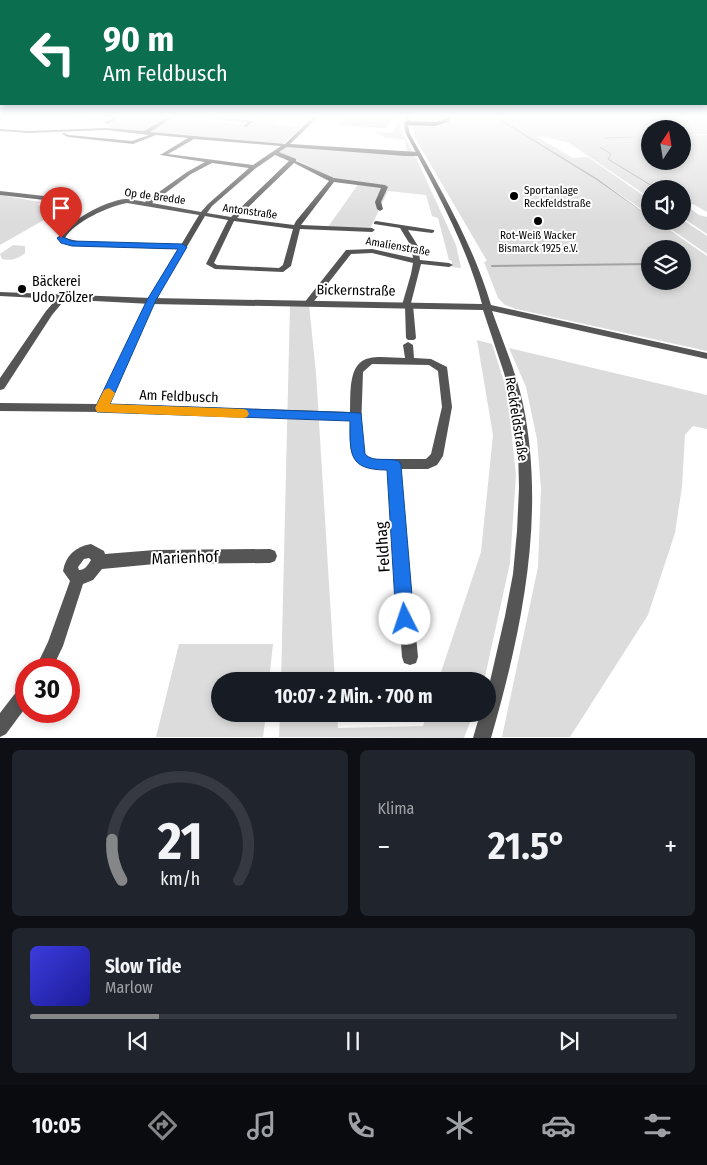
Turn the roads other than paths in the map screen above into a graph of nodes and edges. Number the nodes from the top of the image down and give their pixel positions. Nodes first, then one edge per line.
1 (169, 151) edge
2 (371, 151) edge
3 (276, 153) joint
4 (418, 154) joint
5 (294, 160) junction
6 (211, 161) junction
7 (254, 167) junction
8 (334, 180) junction
9 (0, 192) edge
10 (62, 200) dead end
11 (148, 203) junction
12 (380, 209) dead end
13 (203, 214) junction
14 (232, 219) junction
15 (295, 227) junction
16 (402, 227) junction
17 (432, 231) dead end
18 (183, 247) junction
19 (418, 261) junction
20 (449, 265) dead end
21 (0, 294) edge
22 (63, 297) junction
23 (151, 300) junction
24 (308, 303) junction
25 (408, 305) junction
26 (487, 307) junction
27 (707, 356) edge
28 (410, 362) junction
29 (0, 386) edge
30 (0, 407) edge
31 (102, 408) junction
32 (356, 416) junction
33 (394, 465) junction
34 (270, 556) dead end
35 (99, 562) junction
36 (78, 578) junction
37 (410, 657) dead end
38 (49, 658) edge
39 (15, 707) edge
40 (0, 728) edge
41 (482, 738) edge

1 - 6 street
2 - 4 street
3 - 5 street
3 - 7 street
4 - 26 street, Reckfeldstraße
5 - 8 street
5 - 14 street
6 - 7 street
6 - 11 street
7 - 13 street
8 - 12 street
8 - 15 street, Antonstraße
9 - 10 street
11 - 13 street, Op de Bredde
11 - 18 street, Op de Bredde
13 - 14 street, Antonstraße
13 - 18 street
14 - 15 street, Antonstraße
14 - 15 street, Antonstraße
15 - 16 street, Antonstraße
16 - 17 street, Antonstraße
16 - 19 street
18 - 23 street
19 - 20 street, Amalienstraße
19 - 24 street, Amalienstraße
19 - 25 street
21 - 22 street, Bickernstraße
22 - 23 street, Bickernstraße
22 - 29 street
23 - 24 street, Bickernstraße
23 - 31 street
24 - 25 street, Bickernstraße
25 - 26 street, Bickernstraße
25 - 28 street
26 - 27 street, Bickernstraße
26 - 41 street, Reckfeldstraße
28 - 32 street
28 - 33 street
30 - 31 street, Am Feldbusch
31 - 32 street, Am Feldbusch
32 - 33 street
33 - 37 street, Feldhag
34 - 35 street, Marienhof
35 - 36 street
35 - 36 street
36 - 38 street
39 - 40 street

